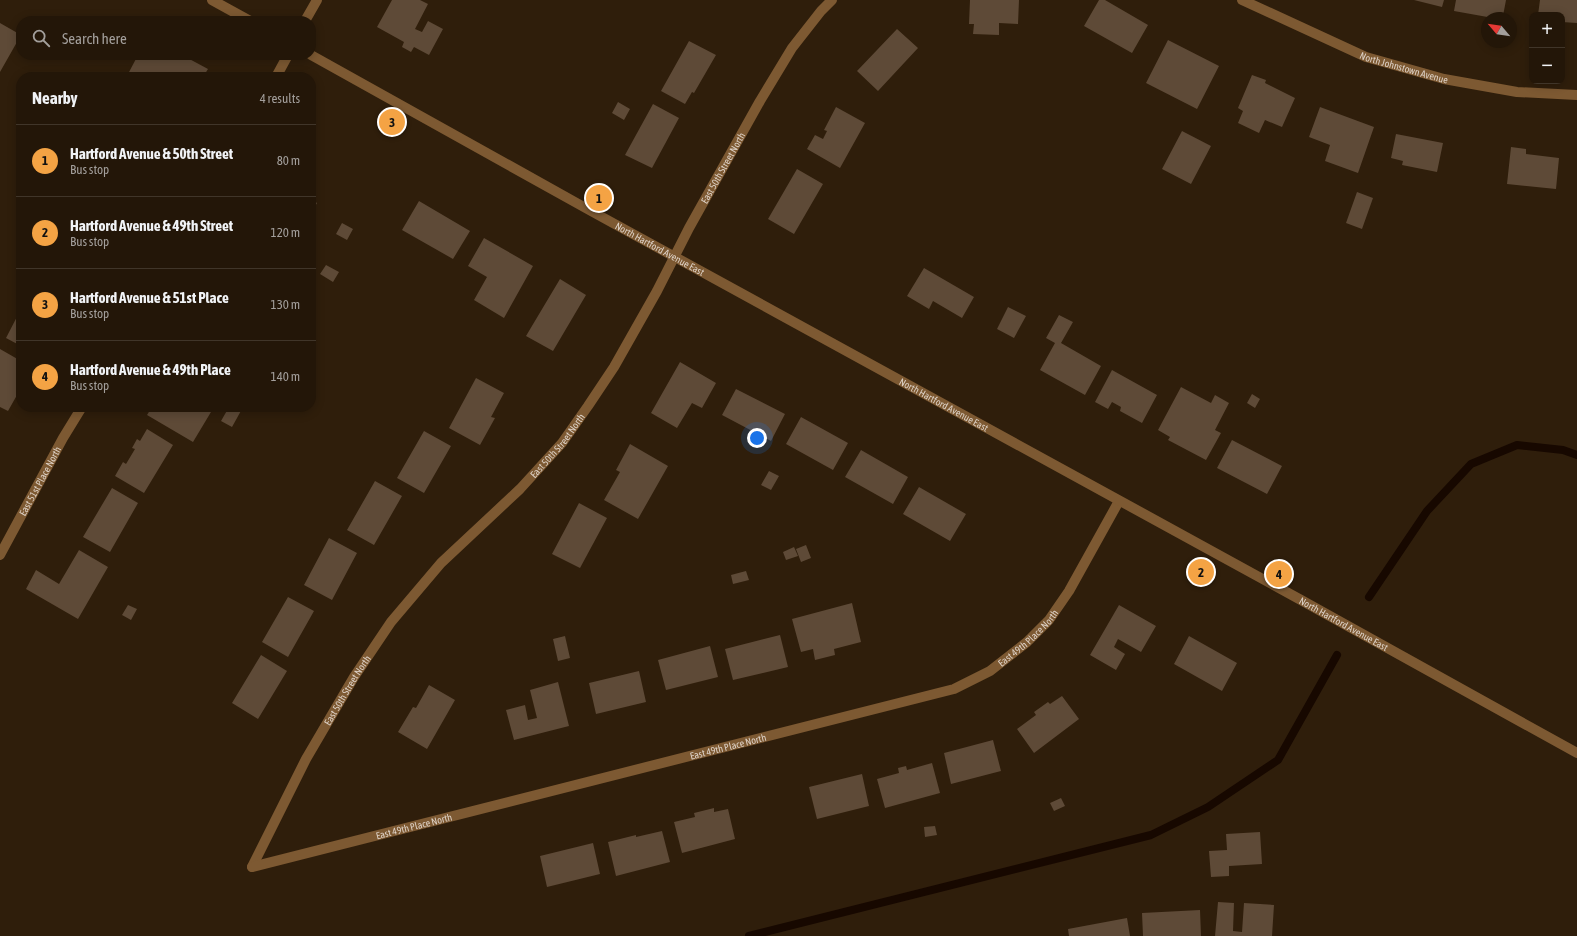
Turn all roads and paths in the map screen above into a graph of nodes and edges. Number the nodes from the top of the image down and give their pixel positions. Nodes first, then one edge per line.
1 (212, 0) edge
2 (317, 0) edge
3 (832, 0) edge
4 (1242, 0) edge
5 (241, 16) edge
6 (308, 16) edge
7 (316, 58) edge
8 (285, 60) edge
9 (279, 72) edge
10 (1577, 95) edge
11 (674, 256) junction
12 (79, 412) edge
13 (1119, 501) junction
14 (0, 555) edge
15 (1577, 753) edge
16 (252, 866) joint

1 - 5 street
2 - 6 street
3 - 11 street, East 50th Street North
4 - 10 street, North Johnstown Avenue
7 - 11 street, North Hartford Avenue East
8 - 9 street
11 - 13 street, North Hartford Avenue East
11 - 16 street, East 50th Street North
12 - 14 street, East 51st Place North
13 - 15 street, North Hartford Avenue East
13 - 16 street, East 49th Place North

